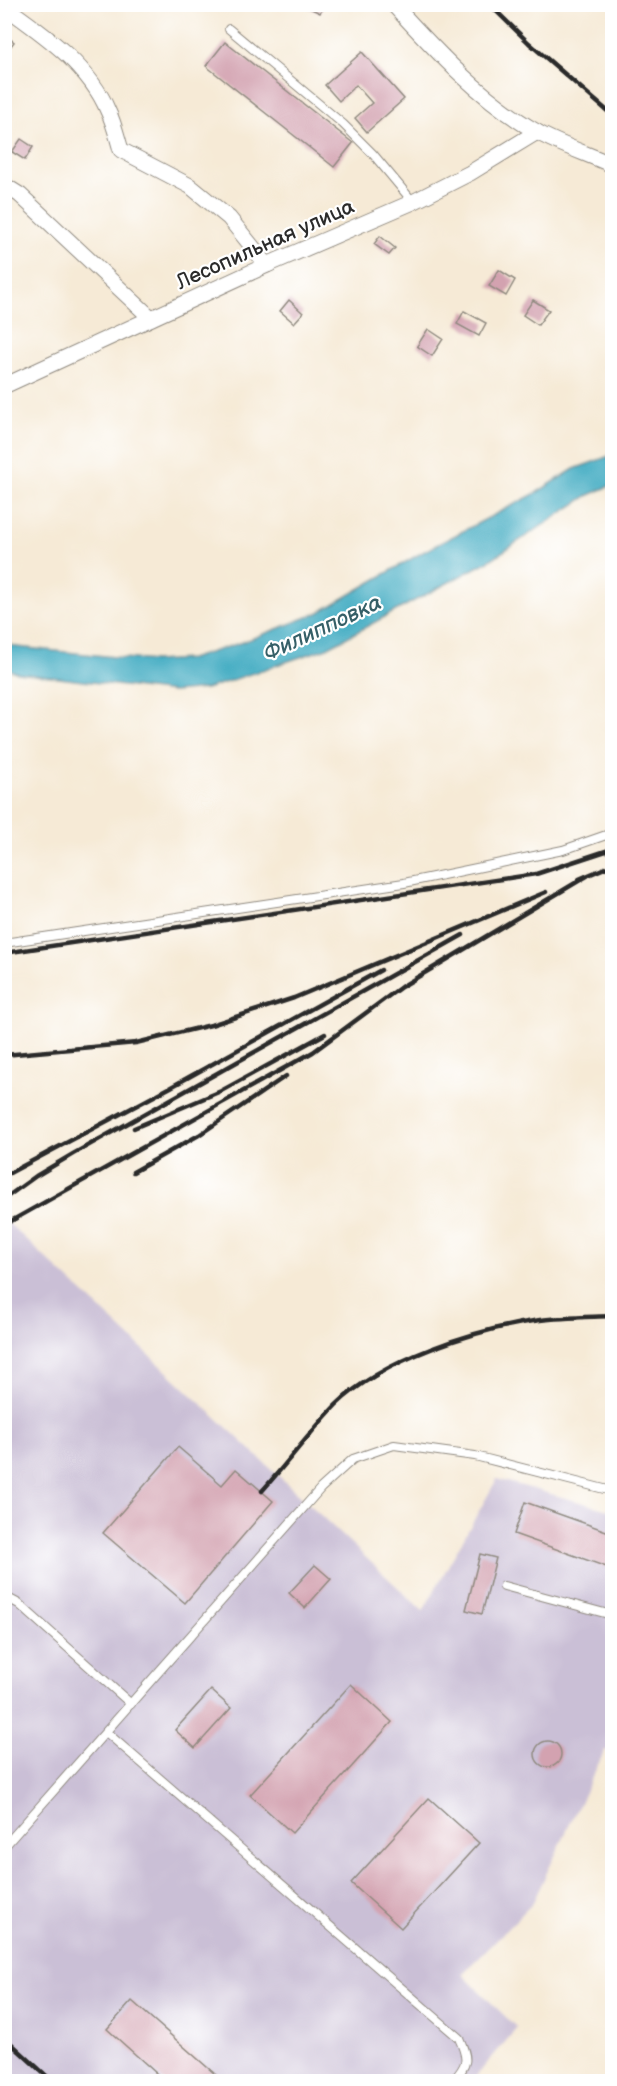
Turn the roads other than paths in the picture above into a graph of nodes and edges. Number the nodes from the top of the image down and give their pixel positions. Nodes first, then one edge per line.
1 (393, 4) edge
2 (4, 6) edge
3 (229, 29) dead end
4 (537, 132) junction
5 (612, 165) edge
6 (4, 185) edge
7 (413, 202) junction
8 (267, 265) junction
9 (151, 318) junction
10 (4, 386) edge
11 (612, 833) edge
12 (4, 943) edge
13 (612, 1491) edge
14 (504, 1586) dead end
15 (4, 1596) edge
16 (612, 1615) edge
17 (131, 1704) junction
18 (106, 1732) junction
19 (4, 1847) edge
20 (452, 2082) edge

1 - 4 street
2 - 8 street
3 - 7 lane
4 - 5 street
4 - 7 street, Лесопильная улица
6 - 9 street
7 - 8 street, Лесопильная улица
8 - 9 street, Лесопильная улица
9 - 10 street, Лесопильная улица
11 - 12 lane
13 - 17 lane
14 - 16 lane
15 - 17 lane
17 - 18 lane
18 - 19 lane
18 - 20 lane

